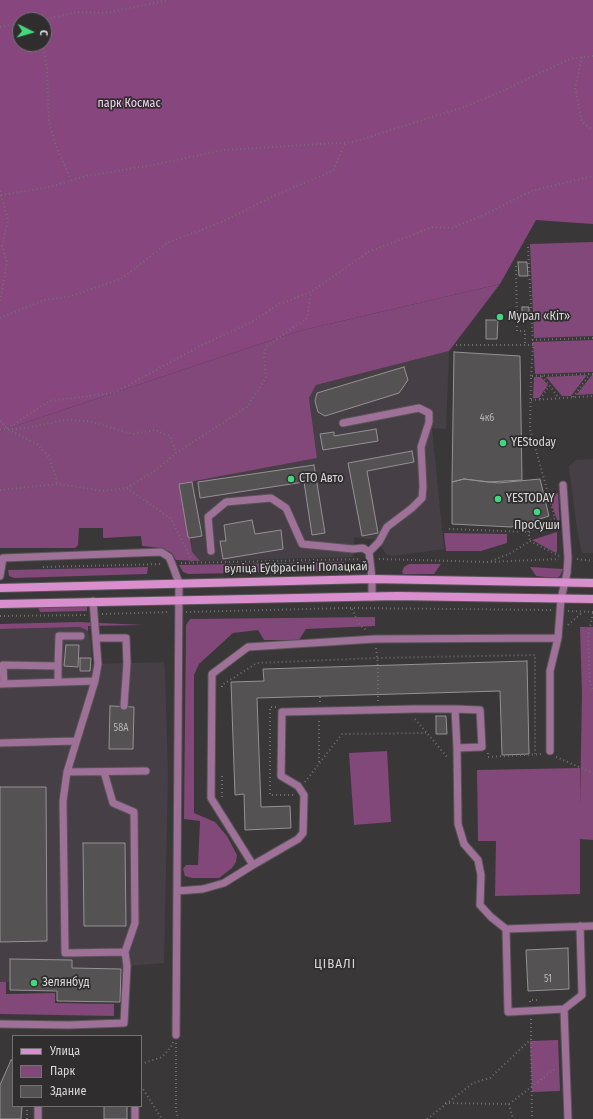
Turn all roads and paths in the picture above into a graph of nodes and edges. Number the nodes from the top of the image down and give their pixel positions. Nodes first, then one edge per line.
1 (169, 0) edge
2 (52, 18) edge
3 (12, 24) edge
4 (0, 27) edge
5 (44, 52) edge
6 (593, 56) edge
7 (582, 57) junction
8 (593, 130) edge
9 (346, 143) junction
10 (593, 176) edge
11 (71, 180) junction
12 (0, 191) edge
13 (1, 195) junction
14 (528, 247) dead end
15 (516, 266) dead end
16 (311, 292) junction
17 (0, 302) edge
18 (0, 318) edge
19 (593, 338) edge
20 (532, 340) junction
21 (456, 345) dead end
22 (524, 345) junction
23 (533, 345) junction
24 (592, 374) edge
25 (532, 376) junction
26 (542, 376) junction
27 (549, 386) junction
28 (593, 396) edge
29 (573, 397) junction
30 (559, 398) junction
31 (540, 399) junction
32 (531, 400) junction
33 (0, 421) edge
34 (343, 423) dead end
35 (7, 429) junction
36 (0, 430) edge
37 (176, 453) junction
38 (58, 484) junction
39 (563, 485) dead end
40 (127, 488) junction
41 (0, 490) edge
42 (528, 523) dead end
43 (449, 529) dead end
44 (529, 532) junction
45 (530, 541) junction
46 (211, 551) dead end
47 (369, 556) junction
48 (568, 558) junction
49 (593, 561) edge
50 (488, 562) junction
51 (193, 563) junction
52 (172, 564) junction
53 (42, 567) dead end
54 (0, 576) edge
55 (372, 579) junction
56 (564, 581) junction
57 (179, 583) junction
58 (593, 583) edge
59 (0, 588) edge
60 (372, 597) junction
61 (561, 599) junction
62 (593, 599) edge
63 (178, 600) junction
64 (93, 602) junction
65 (0, 604) edge
66 (352, 609) junction
67 (560, 610) junction
68 (178, 612) junction
69 (583, 612) junction
70 (593, 613) edge
71 (95, 615) junction
72 (0, 616) edge
73 (566, 627) dead end
74 (81, 636) dead end
75 (96, 638) junction
76 (558, 638) junction
77 (375, 639) junction
78 (2, 664) edge
79 (58, 666) junction
80 (95, 681) junction
81 (58, 682) junction
82 (2, 684) edge
83 (593, 690) edge
84 (320, 696) dead end
85 (124, 706) dead end
86 (378, 706) dead end
87 (415, 709) junction
88 (455, 709) junction
89 (320, 711) junction
90 (426, 733) junction
91 (75, 741) junction
92 (0, 743) edge
93 (457, 748) junction
94 (551, 754) junction
95 (488, 758) dead end
96 (458, 763) junction
97 (319, 764) junction
98 (67, 772) junction
99 (104, 772) junction
100 (146, 772) dead end
101 (593, 772) edge
102 (300, 789) junction
103 (253, 865) junction
104 (177, 891) junction
105 (580, 926) junction
106 (593, 926) edge
107 (506, 929) junction
108 (125, 952) junction
109 (538, 1000) dead end
110 (564, 1009) junction
111 (531, 1011) junction
112 (0, 1024) edge
113 (176, 1036) junction
114 (531, 1039) junction
115 (566, 1061) junction
116 (142, 1064) edge
117 (531, 1086) junction
118 (142, 1088) edge
119 (445, 1103) junction
120 (510, 1104) junction
121 (27, 1107) edge
122 (38, 1107) edge
123 (136, 1107) edge
124 (26, 1119) edge
125 (38, 1119) edge
126 (136, 1119) edge
127 (162, 1119) edge
128 (178, 1119) edge
129 (427, 1119) edge
130 (513, 1119) edge
131 (532, 1119) edge
132 (568, 1119) edge

1 - 2 path
3 - 4 path
5 - 11 path
6 - 7 path
7 - 8 path
7 - 9 path
9 - 11 path
9 - 18 path
10 - 16 path
11 - 13 path
12 - 13 path
13 - 17 path
14 - 20 path
15 - 22 path
16 - 35 path
16 - 37 path
19 - 20 path
20 - 23 path
21 - 22 path
22 - 23 path
23 - 25 path
24 - 26 path
24 - 29 path
25 - 26 path
25 - 32 path
26 - 27 path
27 - 30 path
27 - 31 path
28 - 29 path
29 - 30 path
30 - 31 path
31 - 32 path
32 - 44 path
33 - 35 path
34 - 47 lane
35 - 36 path
35 - 37 path
35 - 38 path
37 - 40 path
38 - 40 path
38 - 41 path
39 - 48 lane
40 - 51 path
42 - 44 path
43 - 44 path
44 - 45 path
45 - 48 path
45 - 50 path
46 - 47 lane
47 - 50 path
47 - 51 path
47 - 55 lane
48 - 49 path
48 - 50 path
48 - 56 lane
51 - 52 path
52 - 53 path
52 - 54 lane
52 - 57 lane
55 - 56 main road, вуліца Еўфрасінні Полацкай
55 - 57 main road, вуліца Еўфрасінні Полацкай
55 - 60 lane
56 - 58 main road, вуліца Еўфрасінні Полацкай
56 - 61 lane
57 - 59 main road, вуліца Еўфрасінні Полацкай
57 - 63 lane
60 - 61 main road
60 - 63 main road
61 - 62 main road
61 - 67 lane
63 - 64 main road
63 - 68 lane
64 - 65 main road
64 - 71 lane
66 - 67 path
66 - 68 path
66 - 77 path
67 - 69 path
67 - 76 lane
68 - 71 path
68 - 104 lane
69 - 70 path
69 - 73 path
70 - 83 path
71 - 72 path
71 - 75 lane
74 - 79 lane
75 - 80 lane
75 - 85 lane
76 - 77 lane
76 - 94 lane
77 - 86 path
77 - 103 lane
78 - 79 lane
78 - 82 lane
79 - 81 lane
80 - 81 lane
80 - 91 lane
81 - 82 lane
84 - 89 path
87 - 88 lane
87 - 89 lane
87 - 90 path
88 - 93 lane
88 - 93 lane
89 - 97 path
89 - 102 lane
90 - 96 path
90 - 97 path
91 - 92 lane
91 - 98 lane
93 - 96 lane
94 - 95 path
94 - 101 path
96 - 107 lane
97 - 102 path
98 - 99 lane
98 - 108 lane
99 - 100 lane
99 - 108 lane
102 - 103 lane
103 - 104 lane
104 - 113 lane
105 - 106 lane
105 - 107 lane
105 - 110 lane
107 - 111 lane
108 - 112 lane
109 - 111 path
110 - 111 lane
110 - 115 lane
111 - 114 path
113 - 116 path
113 - 128 path
114 - 117 path
114 - 119 path
115 - 117 path
115 - 132 lane
117 - 120 path
117 - 131 path
118 - 127 path
119 - 120 path
119 - 129 path
120 - 130 path
121 - 124 path
122 - 125 lane
123 - 126 lane

